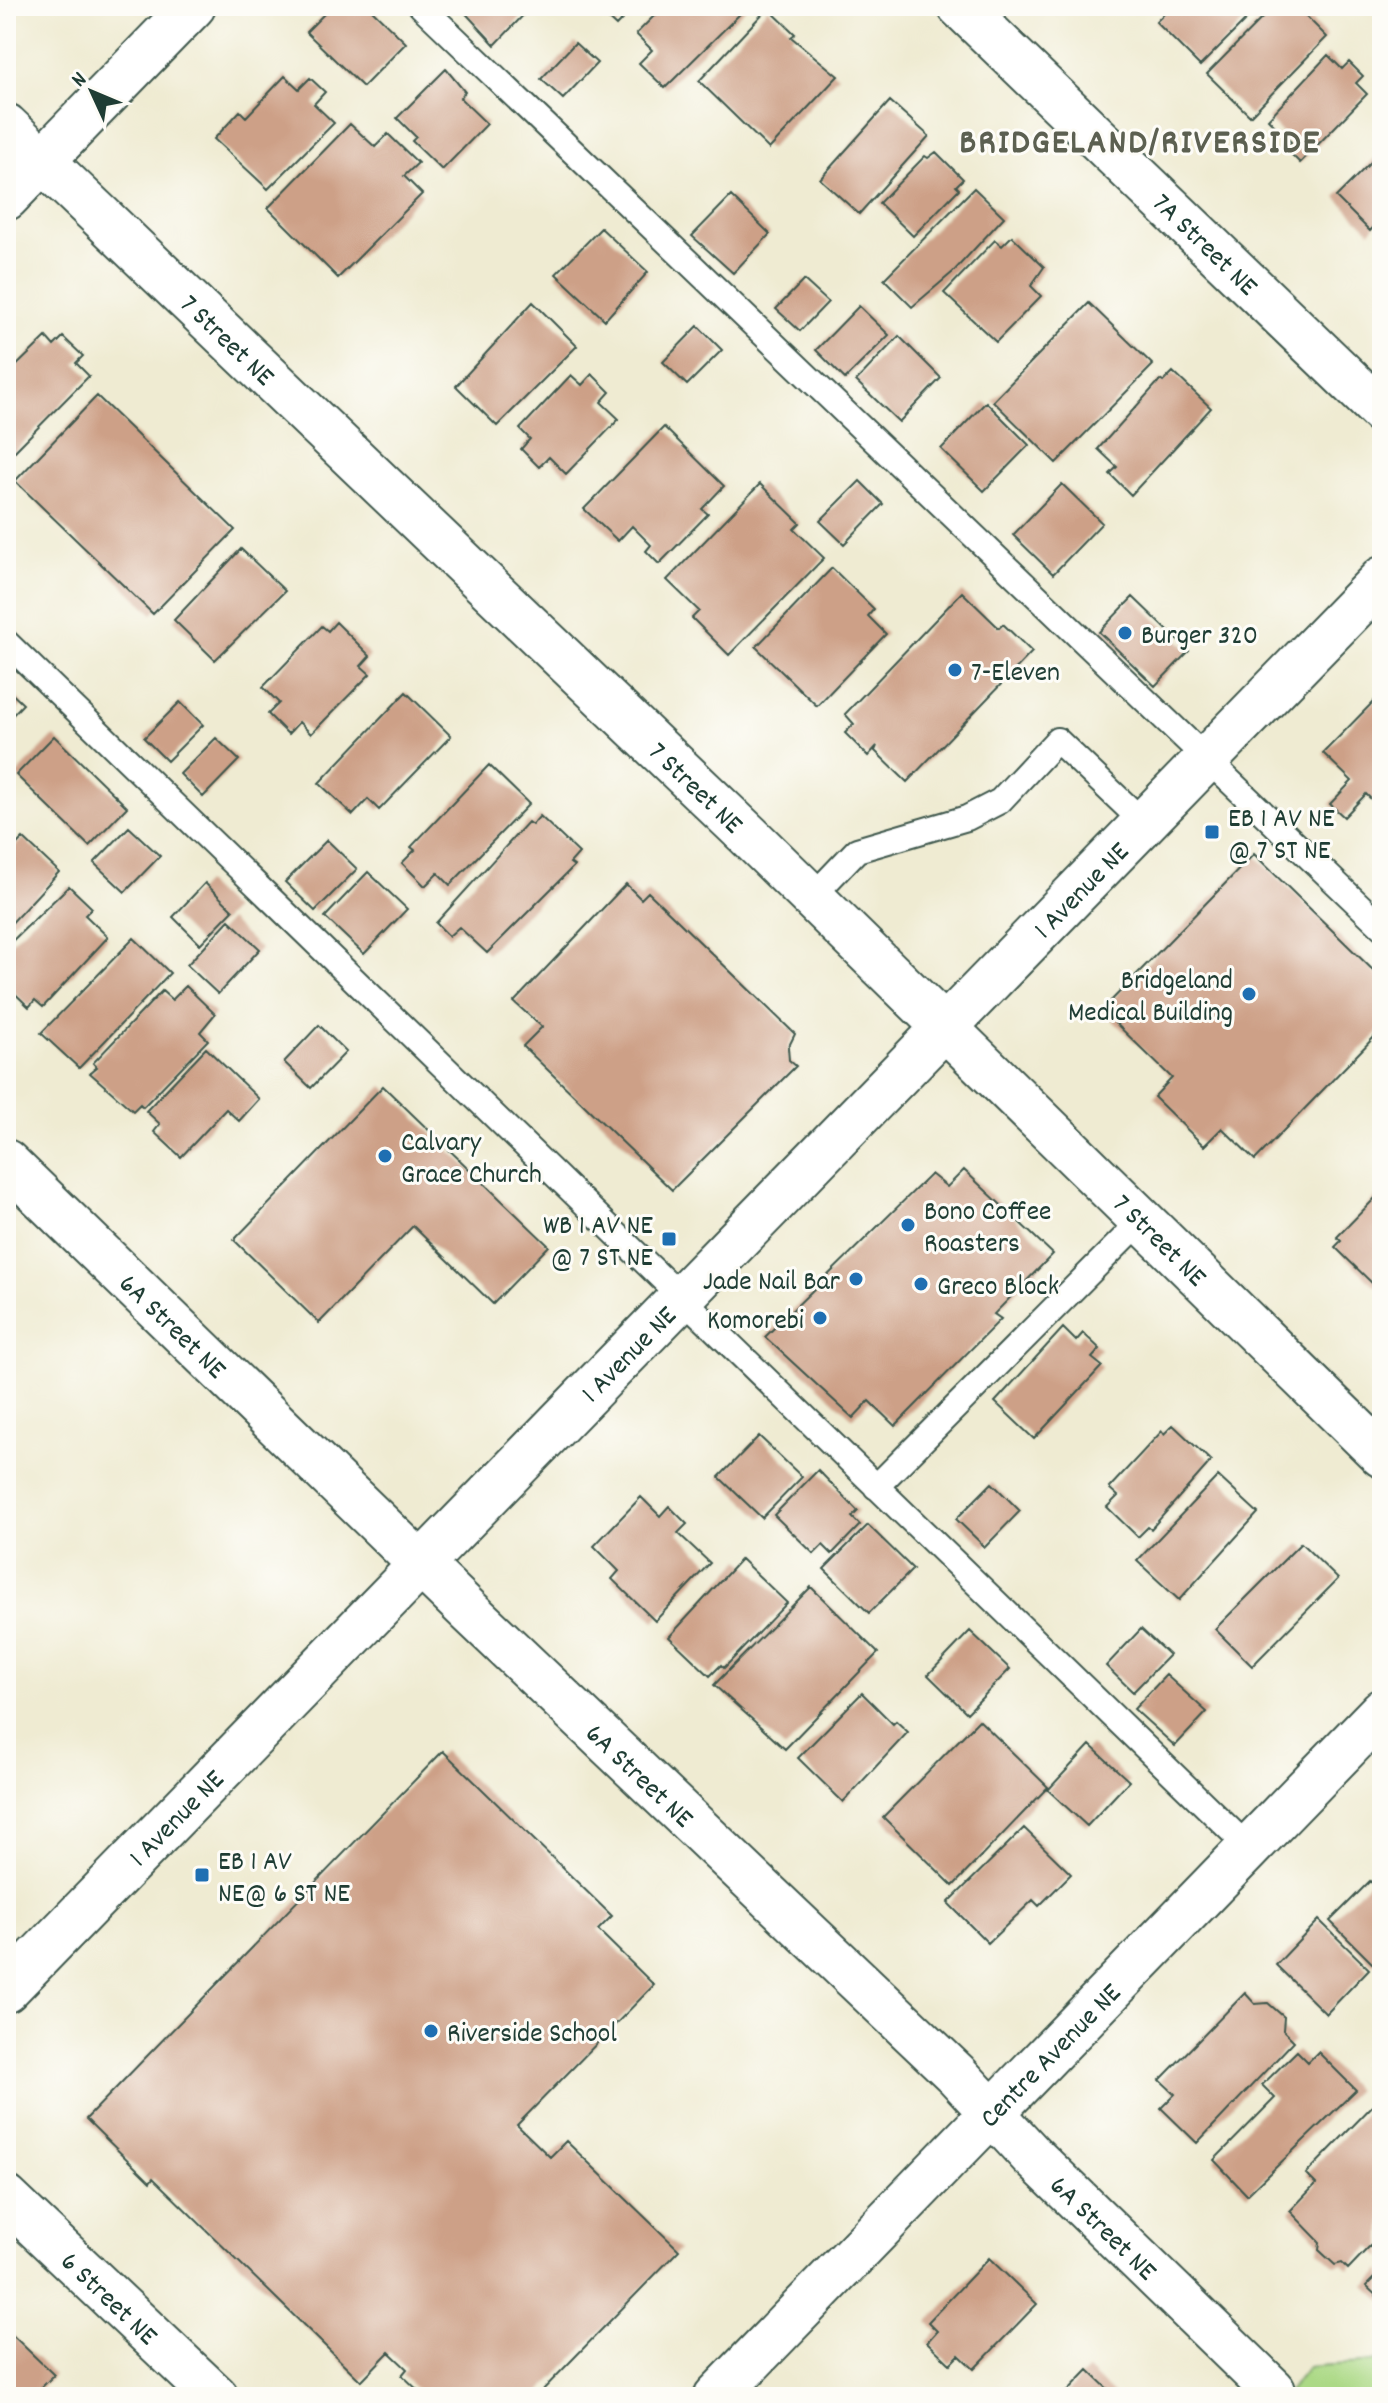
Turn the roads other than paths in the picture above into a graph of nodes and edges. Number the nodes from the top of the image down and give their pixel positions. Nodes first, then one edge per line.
1 (193, 6) edge
2 (421, 6) edge
3 (960, 6) edge
4 (6, 126) edge
5 (42, 161) junction
6 (6, 198) edge
7 (1382, 412) edge
8 (1382, 579) edge
9 (6, 642) edge
10 (1207, 757) junction
11 (1144, 823) junction
12 (812, 897) junction
13 (1382, 927) edge
14 (946, 1029) junction
15 (6, 1162) edge
16 (1142, 1220) junction
17 (679, 1297) junction
18 (1382, 1455) edge
19 (876, 1487) junction
20 (423, 1563) junction
21 (1382, 1711) edge
22 (1248, 1847) junction
23 (6, 1990) edge
24 (993, 2113) junction
25 (6, 2198) edge
26 (1273, 2390) dead end
27 (216, 2397) edge
28 (716, 2397) edge

1 - 5 street
2 - 10 lane
3 - 7 street, 7A Street NE
4 - 5 street, 7 Street NE
5 - 6 street
5 - 12 street, 7 Street NE
8 - 10 street, 1 Avenue NE
9 - 17 lane
10 - 11 street, 1 Avenue NE
10 - 13 lane
11 - 12 lane
11 - 14 street, 1 Avenue NE
12 - 14 street, 7 Street NE
14 - 16 street, 7 Street NE
14 - 17 street, 1 Avenue NE
15 - 20 street, 6A Street NE
16 - 18 street, 7 Street NE
16 - 19 lane
17 - 19 lane
17 - 20 street, 1 Avenue NE
19 - 22 lane
20 - 23 street, 1 Avenue NE
20 - 24 street, 6A Street NE
21 - 22 street, Centre Avenue NE
22 - 24 street, Centre Avenue NE
24 - 26 street, 6A Street NE
24 - 28 street, Centre Avenue NE
25 - 27 street, 6 Street NE

